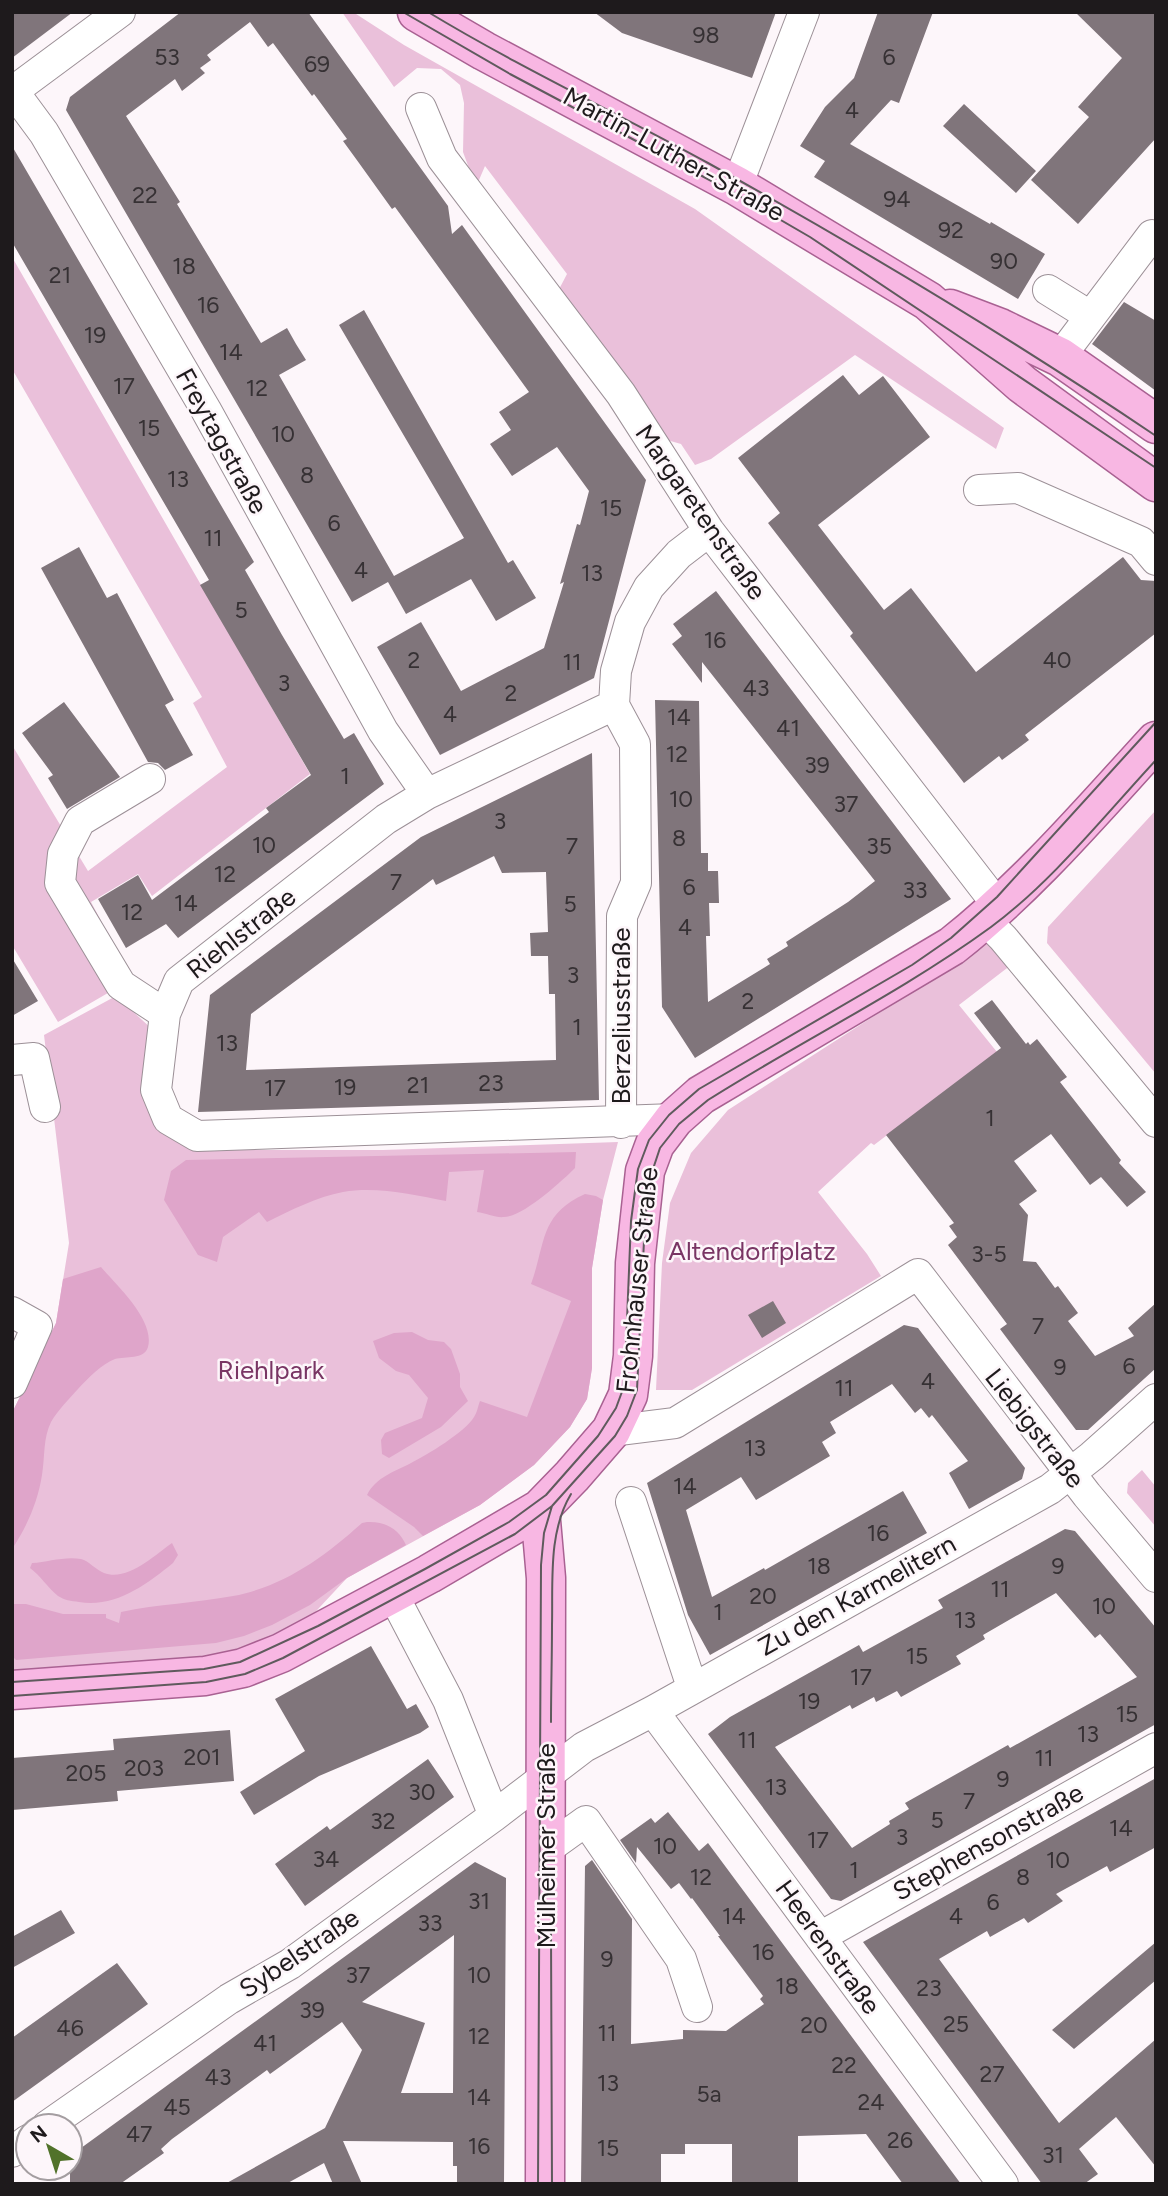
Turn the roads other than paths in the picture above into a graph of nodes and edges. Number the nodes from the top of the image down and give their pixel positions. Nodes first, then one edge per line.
1 (120, 12) edge
2 (417, 12) edge
3 (804, 12) edge
4 (13, 92) edge
5 (421, 108) dead end
6 (737, 186) junction
7 (1152, 235) dead end
8 (1048, 290) dead end
9 (928, 301) junction
10 (1090, 316) junction
11 (1060, 357) junction
12 (1156, 424) edge
13 (1156, 482) edge
14 (979, 490) dead end
15 (709, 531) junction
16 (1156, 560) edge
17 (614, 705) junction
18 (1156, 741) edge
19 (150, 779) dead end
20 (427, 794) junction
21 (992, 913) junction
22 (165, 1014) junction
23 (12, 1060) edge
24 (45, 1107) dead end
25 (674, 1119) junction
26 (1156, 1122) edge
27 (621, 1123) junction
28 (25, 1319) edge
29 (12, 1383) edge
30 (1156, 1399) edge
31 (611, 1430) junction
32 (1070, 1474) junction
33 (631, 1502) dead end
34 (540, 1509) junction
35 (1156, 1577) edge
36 (391, 1594) junction
37 (692, 1687) junction
38 (12, 1690) edge
39 (653, 1711) junction
40 (1156, 1748) edge
41 (548, 1776) junction
42 (494, 1816) junction
43 (547, 1849) junction
44 (820, 1937) junction
45 (697, 2007) dead end
46 (67, 2112) edge
47 (545, 2184) edge
48 (1003, 2184) edge

1 - 4 street
2 - 6 main road, Martin-Luther-Straße
3 - 6 street
4 - 20 street, Freytagstraße
5 - 15 street, Margaretenstraße
6 - 9 main road, Martin-Luther-Straße
7 - 10 street
8 - 10 street
9 - 11 main road, Martin-Luther-Straße
9 - 13 main road, Martin-Luther-Straße
10 - 11 street
11 - 12 main road, Martin-Luther-Straße
14 - 16 street
15 - 17 street
15 - 21 street, Margaretenstraße
17 - 20 street, Riehlstraße
17 - 27 street, Berzeliusstraße
18 - 21 main road, Frohnhauser Straße
19 - 22 street
20 - 22 street, Riehlstraße
21 - 25 main road, Frohnhauser Straße
21 - 26 street, Margaretenstraße
22 - 27 street, Riehlstraße
23 - 24 street
25 - 27 street, Riehlstraße
25 - 31 main road, Frohnhauser Straße
28 - 29 street
30 - 32 street, Zu den Karmelitern
31 - 32 street, Liebigstraße
31 - 34 main road, Frohnhauser Straße
32 - 35 street, Liebigstraße
32 - 37 street, Zu den Karmelitern
33 - 37 street
34 - 36 main road, Frohnhauser Straße
34 - 41 main road, Mülheimer Straße
36 - 38 main road, Frohnhauser Straße
36 - 42 street
37 - 39 street, Zu den Karmelitern
39 - 41 street, Zu den Karmelitern
39 - 44 street, Heerenstraße
40 - 44 street, Stephensonstraße
41 - 42 street, Sybelstraße
41 - 43 main road, Mülheimer Straße
42 - 46 street, Sybelstraße
43 - 45 street
43 - 47 main road, Mülheimer Straße
44 - 48 street, Heerenstraße

